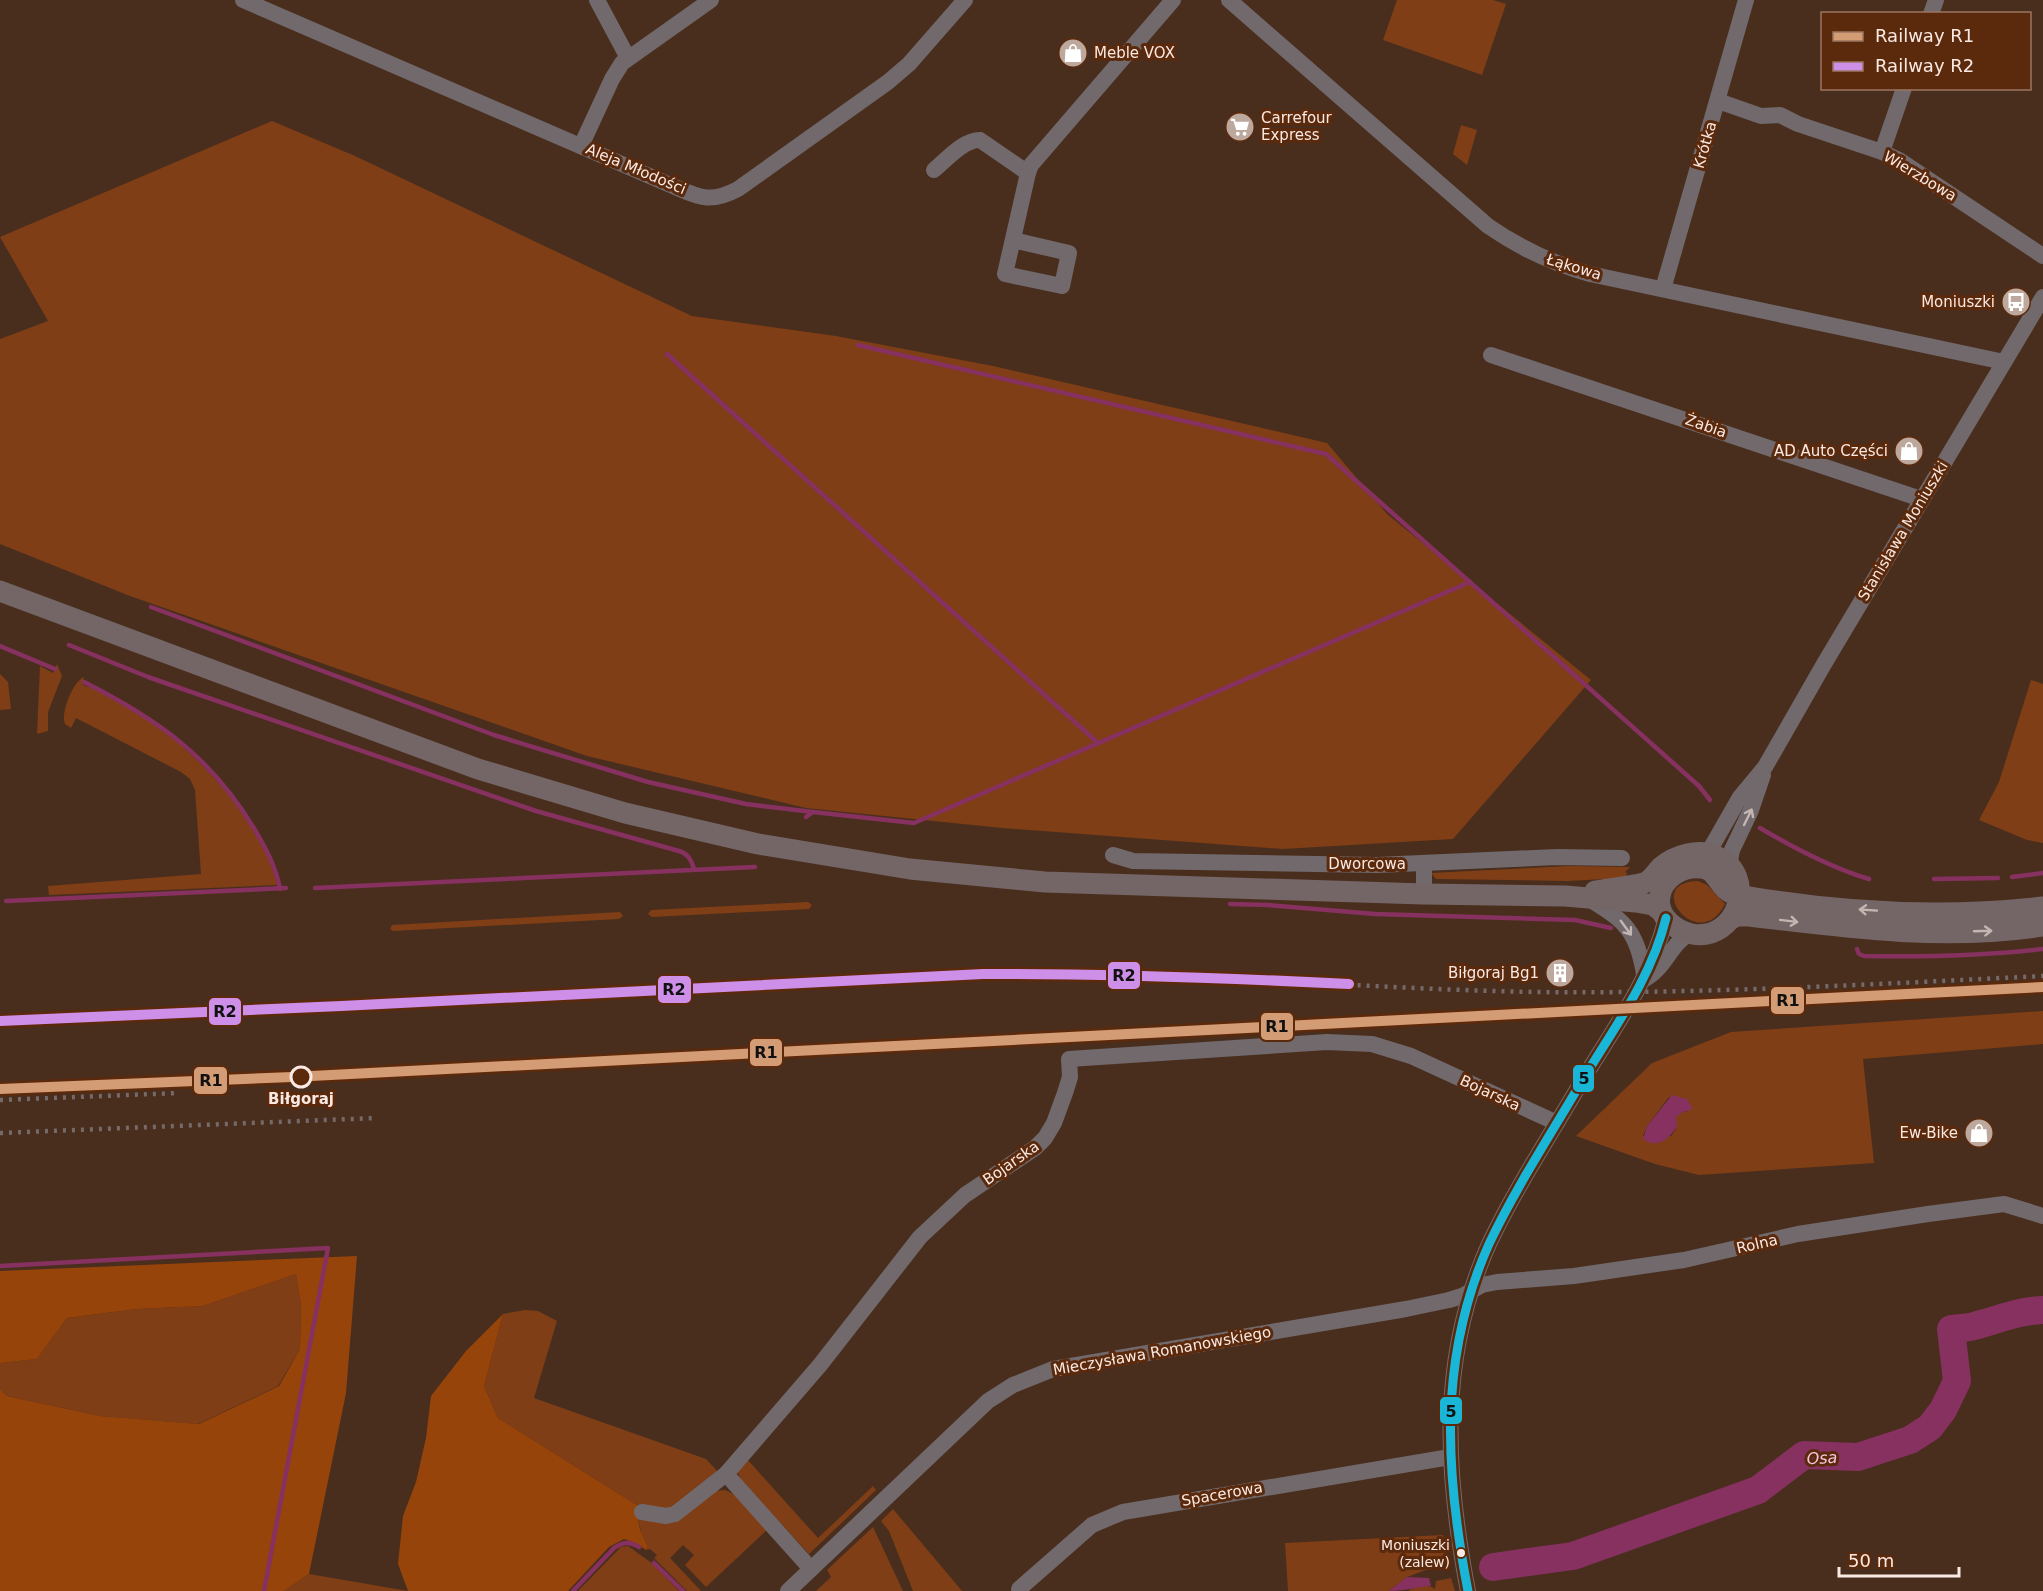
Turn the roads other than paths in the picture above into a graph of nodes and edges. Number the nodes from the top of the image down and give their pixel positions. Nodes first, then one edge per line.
1 (243, 0) edge
2 (597, 0) edge
3 (711, 0) edge
4 (1173, 0) edge
5 (1229, 0) edge
6 (1746, 0) edge
7 (961, 1) edge
8 (264, 4) edge
9 (628, 58) junction
10 (1903, 90) edge
11 (1718, 101) junction
12 (581, 146) junction
13 (1882, 152) junction
14 (933, 170) dead end
15 (1028, 173) junction
16 (1013, 240) dead end
17 (2043, 256) edge
18 (1663, 289) junction
19 (2043, 297) edge
20 (1491, 355) dead end
21 (2004, 362) junction
22 (1921, 499) junction
23 (0, 591) edge
24 (1765, 767) junction
25 (1113, 855) dead end
26 (1622, 858) dead end
27 (1702, 861) junction
28 (1424, 864) junction
29 (1729, 866) junction
30 (1424, 894) junction
31 (1739, 895) junction
32 (1565, 896) junction
33 (1586, 898) junction
34 (2043, 907) edge
35 (1664, 915) junction
36 (1731, 919) junction
37 (2043, 926) edge
38 (1690, 934) junction
39 (1644, 977) junction
40 (1557, 1123) junction
41 (2043, 1216) edge
42 (1471, 1291) junction
43 (1450, 1457) junction
44 (726, 1474) junction
45 (642, 1512) dead end
46 (811, 1569) junction
47 (1019, 1589) dead end
48 (788, 1591) edge
49 (1468, 1591) edge

1 - 8 street, Aleja Młodości
2 - 9 street
3 - 9 street
4 - 15 street
5 - 18 street, Łąkowa
6 - 11 street, Krótka
7 - 12 street, Aleja Młodości
8 - 12 street, Aleja Młodości
9 - 12 street
10 - 13 street
11 - 13 street, Wierzbowa
11 - 18 street, Krótka
13 - 17 street, Wierzbowa
14 - 15 street
15 - 16 street
18 - 21 street, Łąkowa
19 - 21 street, Stanisława Moniuszki
20 - 22 street, Żabia
21 - 22 street, Stanisława Moniuszki
22 - 24 street, Stanisława Moniuszki
23 - 30 main road
24 - 27 street, Stanisława Moniuszki
29 -> 24 street, Stanisława Moniuszki
25 - 28 street, Dworcowa
26 - 28 street, Dworcowa
27 - 29 main road
27 - 31 main road
27 - 32 main road
27 - 35 main road
28 - 30 street
29 - 31 main road
30 - 32 main road
34 -> 31 main road
31 - 36 main road
32 - 33 main road
33 - 35 main road
33 -> 39 street
35 - 38 main road
35 - 39 street
36 -> 37 main road
36 - 38 main road
38 - 39 street
39 - 40 street
40 - 42 street
40 - 44 street, Bojarska
41 - 42 street, Rolna
42 - 43 street
42 - 46 street, Mieczysława Romanowskiego
43 - 47 street, Spacerowa
43 - 49 street
44 - 45 street, Bojarska
44 - 46 street
46 - 48 street, Mieczysława Romanowskiego

